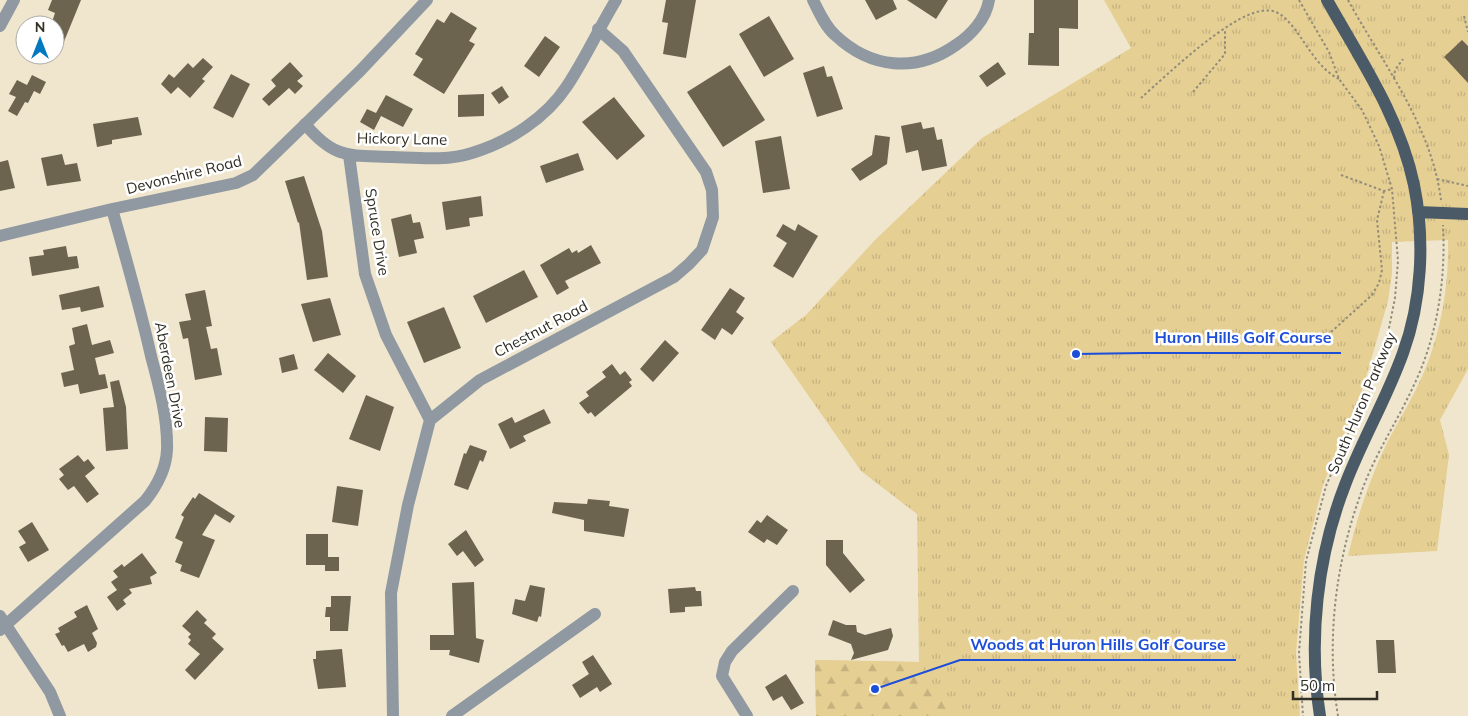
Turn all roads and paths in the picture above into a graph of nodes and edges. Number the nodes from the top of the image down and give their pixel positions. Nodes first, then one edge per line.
1 (14, 0) edge
2 (427, 0) edge
3 (616, 0) edge
4 (813, 0) edge
5 (988, 0) edge
6 (1299, 0) edge
7 (1327, 0) edge
8 (1348, 0) edge
9 (1464, 16) dead end
10 (0, 26) edge
11 (598, 29) junction
12 (1225, 30) junction
13 (1468, 32) edge
14 (1403, 59) dead end
15 (1394, 78) junction
16 (1339, 79) junction
17 (1193, 92) dead end
18 (1141, 98) dead end
19 (305, 124) junction
20 (349, 155) junction
21 (1341, 175) dead end
22 (1437, 179) junction
23 (1468, 186) edge
24 (1392, 189) junction
25 (1384, 191) junction
26 (1440, 195) dead end
27 (112, 209) junction
28 (1418, 212) junction
29 (1468, 214) edge
30 (1443, 225) dead end
31 (0, 236) edge
32 (1398, 281) dead end
33 (1331, 332) dead end
34 (430, 420) junction
35 (793, 591) dead end
36 (595, 614) dead end
37 (2, 623) edge
38 (746, 715) edge
39 (60, 716) edge
40 (394, 716) edge
41 (452, 716) edge
42 (1320, 716) edge
43 (1338, 716) edge

1 - 10 street
2 - 19 street, Devonshire Road
3 - 11 street, Hickory Lane
4 - 5 street
6 - 16 path
7 - 28 main road, South Huron Parkway
8 - 15 path
9 - 13 path
11 - 20 street, Hickory Lane
11 - 34 street, Chestnut Road
12 - 16 path
12 - 17 path
12 - 18 path
14 - 15 path
15 - 22 path
16 - 24 path
19 - 20 street, Hickory Lane
19 - 27 street, Devonshire Road
20 - 34 street, Spruce Drive
21 - 25 path
22 - 23 path
22 - 26 path
24 - 25 path
24 - 32 path
25 - 33 path
27 - 31 street, Devonshire Road
27 - 37 street, Aberdeen Drive
28 - 29 main road
28 - 42 main road, South Huron Parkway
30 - 43 path
34 - 40 street
35 - 38 street
36 - 41 street
37 - 39 street

